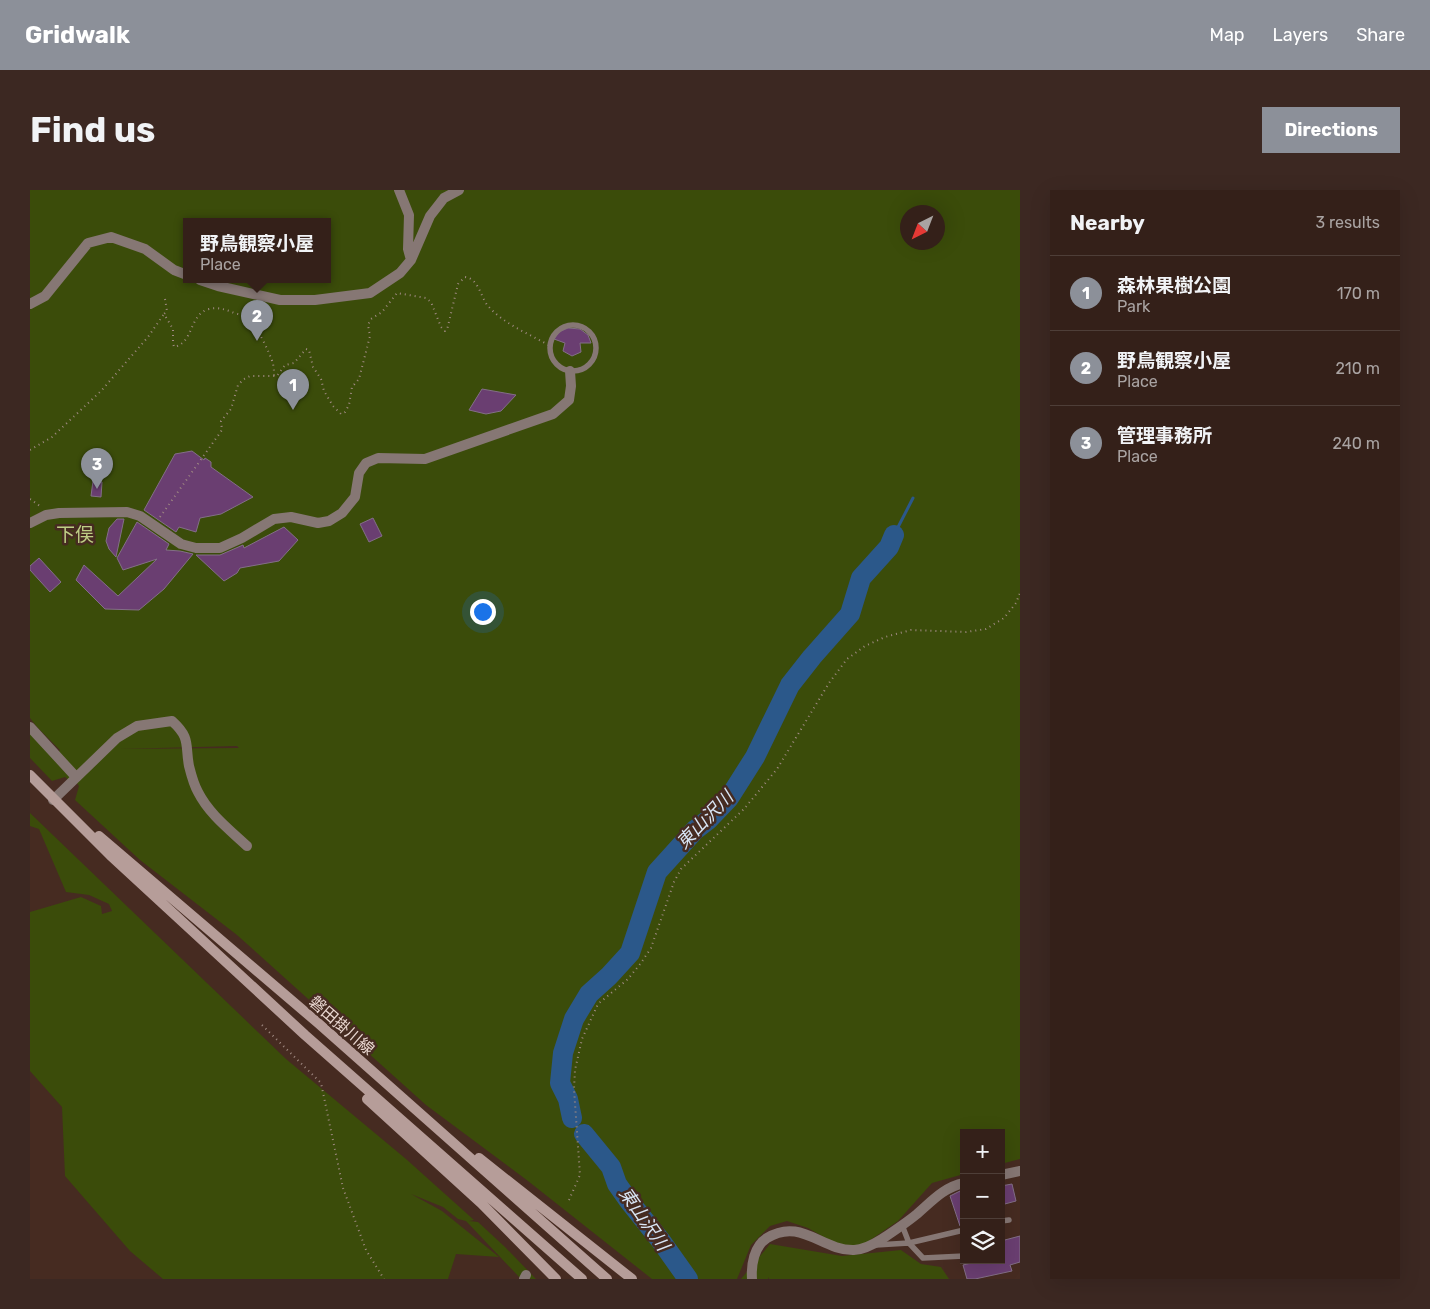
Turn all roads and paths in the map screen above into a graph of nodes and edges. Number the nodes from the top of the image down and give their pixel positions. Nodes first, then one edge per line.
1 (399, 190) edge
2 (458, 190) edge
3 (411, 260) junction
4 (183, 273) edge
5 (209, 283) edge
6 (165, 299) dead end
7 (30, 304) edge
8 (164, 314) junction
9 (550, 346) junction
10 (570, 371) junction
11 (274, 376) junction
12 (30, 450) edge
13 (30, 524) edge
14 (155, 525) junction
15 (1020, 593) edge
16 (30, 728) edge
17 (30, 776) edge
18 (76, 777) junction
19 (53, 800) junction
20 (247, 846) dead end
21 (262, 1025) dead end
22 (305, 1036) junction
23 (422, 1116) junction
24 (1020, 1171) edge
25 (1005, 1174) edge
26 (960, 1185) edge
27 (569, 1200) dead end
28 (1005, 1220) edge
29 (1008, 1220) dead end
30 (902, 1226) junction
31 (960, 1231) edge
32 (909, 1244) junction
33 (872, 1246) junction
34 (960, 1256) edge
35 (384, 1279) edge
36 (556, 1279) edge
37 (582, 1279) edge
38 (607, 1279) edge
39 (632, 1279) edge
40 (752, 1279) edge

1 - 3 street
2 - 3 street
3 - 5 street
4 - 7 street
6 - 8 path
8 - 11 path
8 - 12 path
9 - 10 lane
9 - 10 lane
9 - 11 path
10 - 14 street
11 - 14 path
13 - 14 street
15 - 27 path
16 - 18 street
17 - 19 main road, 磐田掛川線
18 - 19 street
18 - 20 street
19 - 22 main road, 磐田掛川線
19 - 23 main road, 磐田掛川線
21 - 35 path
22 - 36 main road
22 - 37 main road, 磐田掛川線
23 - 38 main road, 磐田掛川線
23 - 39 main road
24 - 25 street
26 - 30 street
28 - 29 lane
30 - 32 lane
30 - 33 street
31 - 32 lane
32 - 33 lane
32 - 34 lane
33 - 40 street

